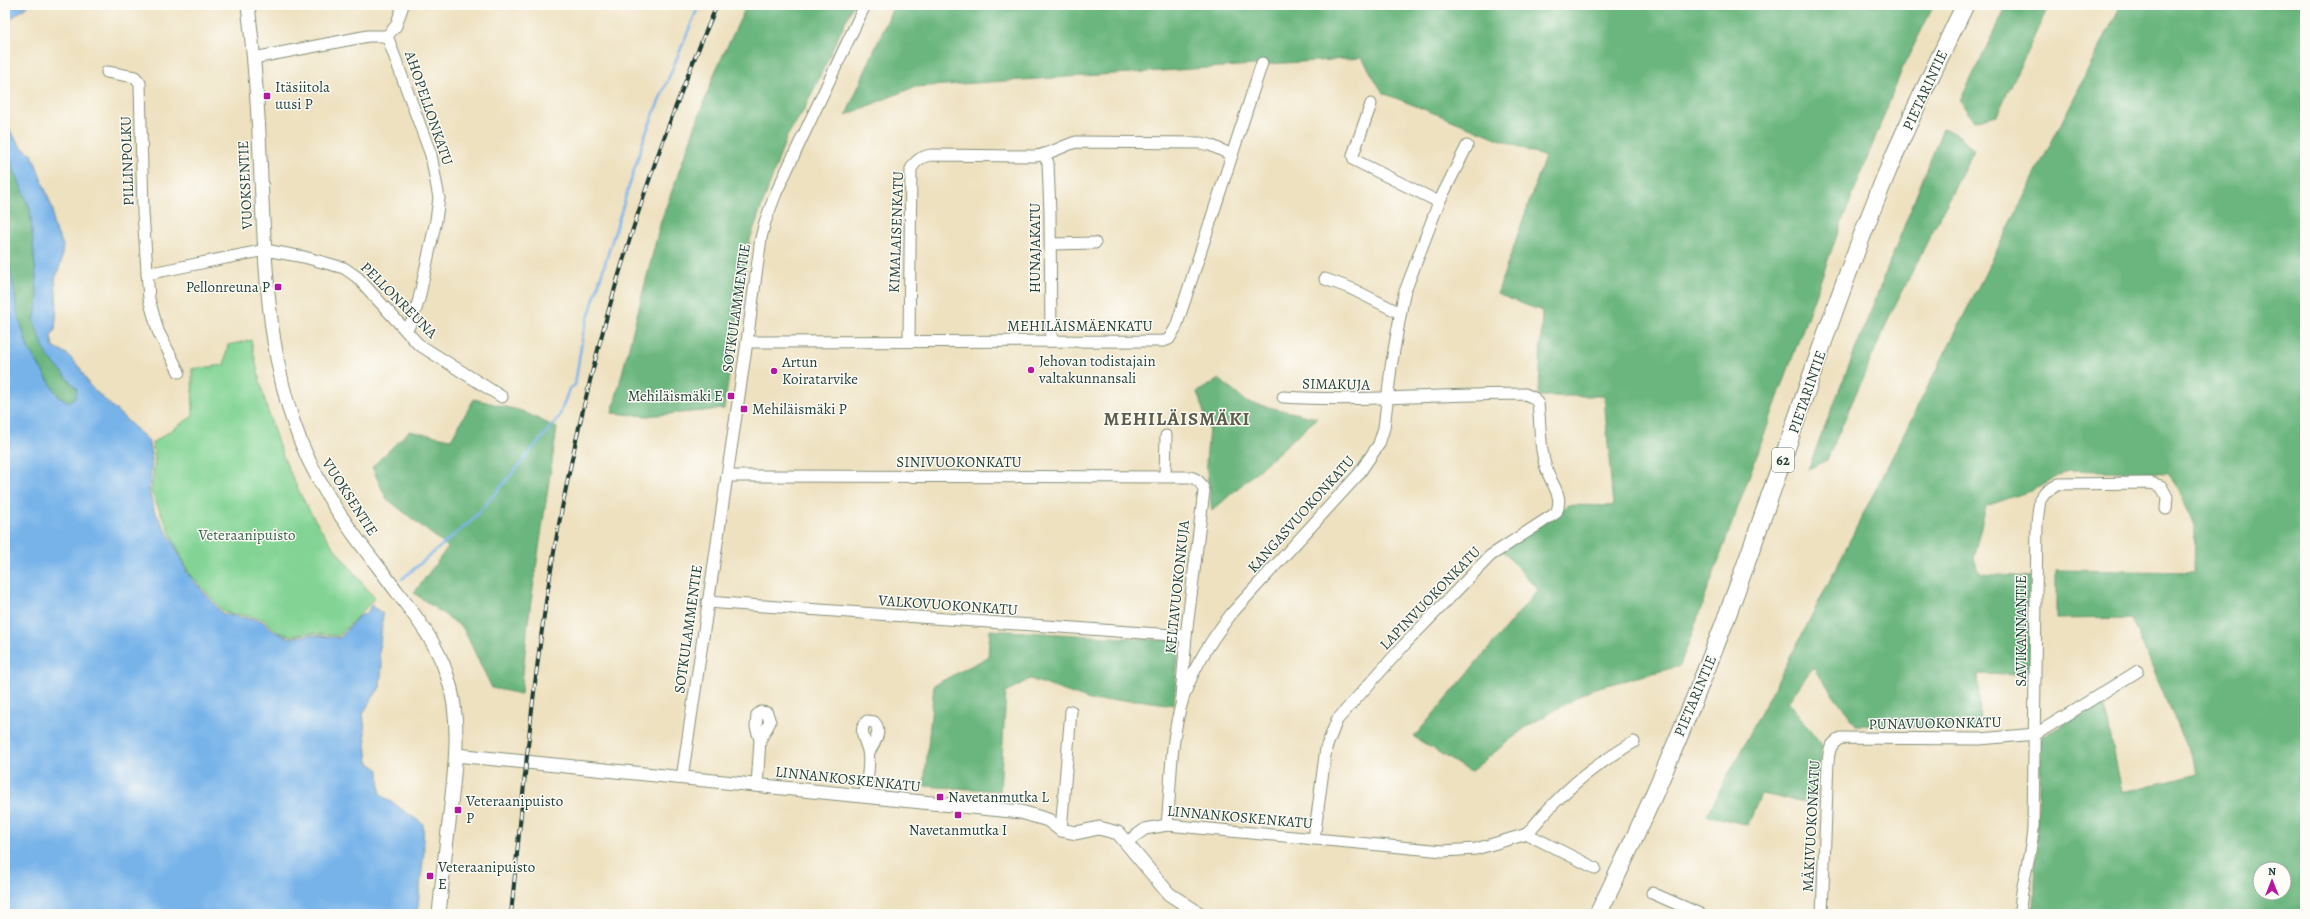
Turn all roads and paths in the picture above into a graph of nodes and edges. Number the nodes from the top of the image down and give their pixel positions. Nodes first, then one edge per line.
1 (248, 5) edge
2 (403, 5) edge
3 (865, 5) edge
4 (1965, 5) edge
5 (387, 36) junction
6 (254, 58) junction
7 (1262, 63) dead end
8 (107, 72) dead end
9 (1371, 104) dead end
10 (1467, 146) dead end
11 (1044, 155) junction
12 (1232, 155) junction
13 (1440, 202) junction
14 (1094, 243) dead end
15 (1051, 244) junction
16 (264, 250) junction
17 (148, 274) junction
18 (1325, 279) dead end
19 (1400, 313) junction
20 (406, 331) junction
21 (908, 340) junction
22 (1051, 341) junction
23 (747, 342) junction
24 (180, 372) dead end
25 (502, 397) dead end
26 (1283, 397) dead end
27 (1387, 399) junction
28 (1166, 436) dead end
29 (727, 476) junction
30 (1165, 476) junction
31 (1190, 476) joint
32 (2166, 509) dead end
33 (707, 602) junction
34 (1186, 636) junction
35 (2138, 671) dead end
36 (1180, 708) junction
37 (1071, 711) dead end
38 (2036, 734) junction
39 (760, 740) dead end
40 (1634, 742) dead end
41 (1835, 742) joint
42 (868, 752) dead end
43 (456, 755) junction
44 (682, 778) junction
45 (757, 786) junction
46 (865, 796) junction
47 (1167, 824) junction
48 (1061, 830) junction
49 (1527, 834) junction
50 (1314, 839) junction
51 (1128, 842) junction
52 (1595, 868) dead end
53 (1652, 893) dead end
54 (439, 914) edge
55 (1200, 914) edge
56 (1598, 914) edge
57 (1700, 914) edge
58 (1822, 914) edge
59 (2020, 914) edge

1 - 6 street, VUOKSENTIE
2 - 5 street
3 - 23 street, SOTKULAMMENTIE
4 - 56 main road, PIETARINTIE / 62
5 - 6 street
5 - 20 street, AHOPELLONKATU
6 - 16 street, VUOKSENTIE
7 - 12 street, MEHILÄISMÄENKATU
8 - 17 street, PILLINPOLKU
9 - 13 street
10 - 13 street, KANGASVUOKONKATU
11 - 12 street, KIMALAISENKATU
11 - 15 street, HUNAJAKATU
11 - 21 street, KIMALAISENKATU
12 - 22 street, MEHILÄISMÄENKATU
13 - 19 street, KANGASVUOKONKATU
14 - 15 street
15 - 22 street, HUNAJAKATU
16 - 17 street
16 - 20 street, PELLONREUNA
16 - 43 street, VUOKSENTIE
17 - 24 street, PILLINPOLKU
18 - 19 street
19 - 27 street, KANGASVUOKONKATU
20 - 25 street, PELLONREUNA
21 - 22 street, MEHILÄISMÄENKATU
21 - 23 street, MEHILÄISMÄENKATU
23 - 29 street, SOTKULAMMENTIE
26 - 27 street, SIMAKUJA
27 - 36 street, KANGASVUOKONKATU
27 - 50 street, LAPINVUOKONKATU
28 - 30 street
29 - 30 street, SINIVUOKONKATU
29 - 33 street, SOTKULAMMENTIE
30 - 31 street, SINIVUOKONKATU
31 - 34 street, KELTAVUOKONKUJA
32 - 38 street, SAVIKANNANTIE
33 - 34 street, VALKOVUOKONKATU
33 - 44 street, SOTKULAMMENTIE
34 - 36 street, KELTAVUOKONKUJA
35 - 38 street
36 - 47 street, KANGASVUOKONKATU
37 - 48 street
38 - 41 street, PUNAVUOKONKATU
38 - 59 street, SAVIKANNANTIE
39 - 45 street
40 - 49 street
41 - 58 street, MÄKIVUOKONKATU
42 - 46 street
43 - 44 street, LINNANKOSKENKATU
43 - 54 street, VUOKSENTIE
44 - 45 street, LINNANKOSKENKATU
45 - 46 street, LINNANKOSKENKATU
46 - 48 street, LINNANKOSKENKATU
47 - 50 street, LINNANKOSKENKATU
47 - 51 street, LINNANKOSKENKATU
48 - 51 street, LINNANKOSKENKATU
49 - 50 street, LINNANKOSKENKATU
49 - 52 street
51 - 55 street
53 - 57 street

